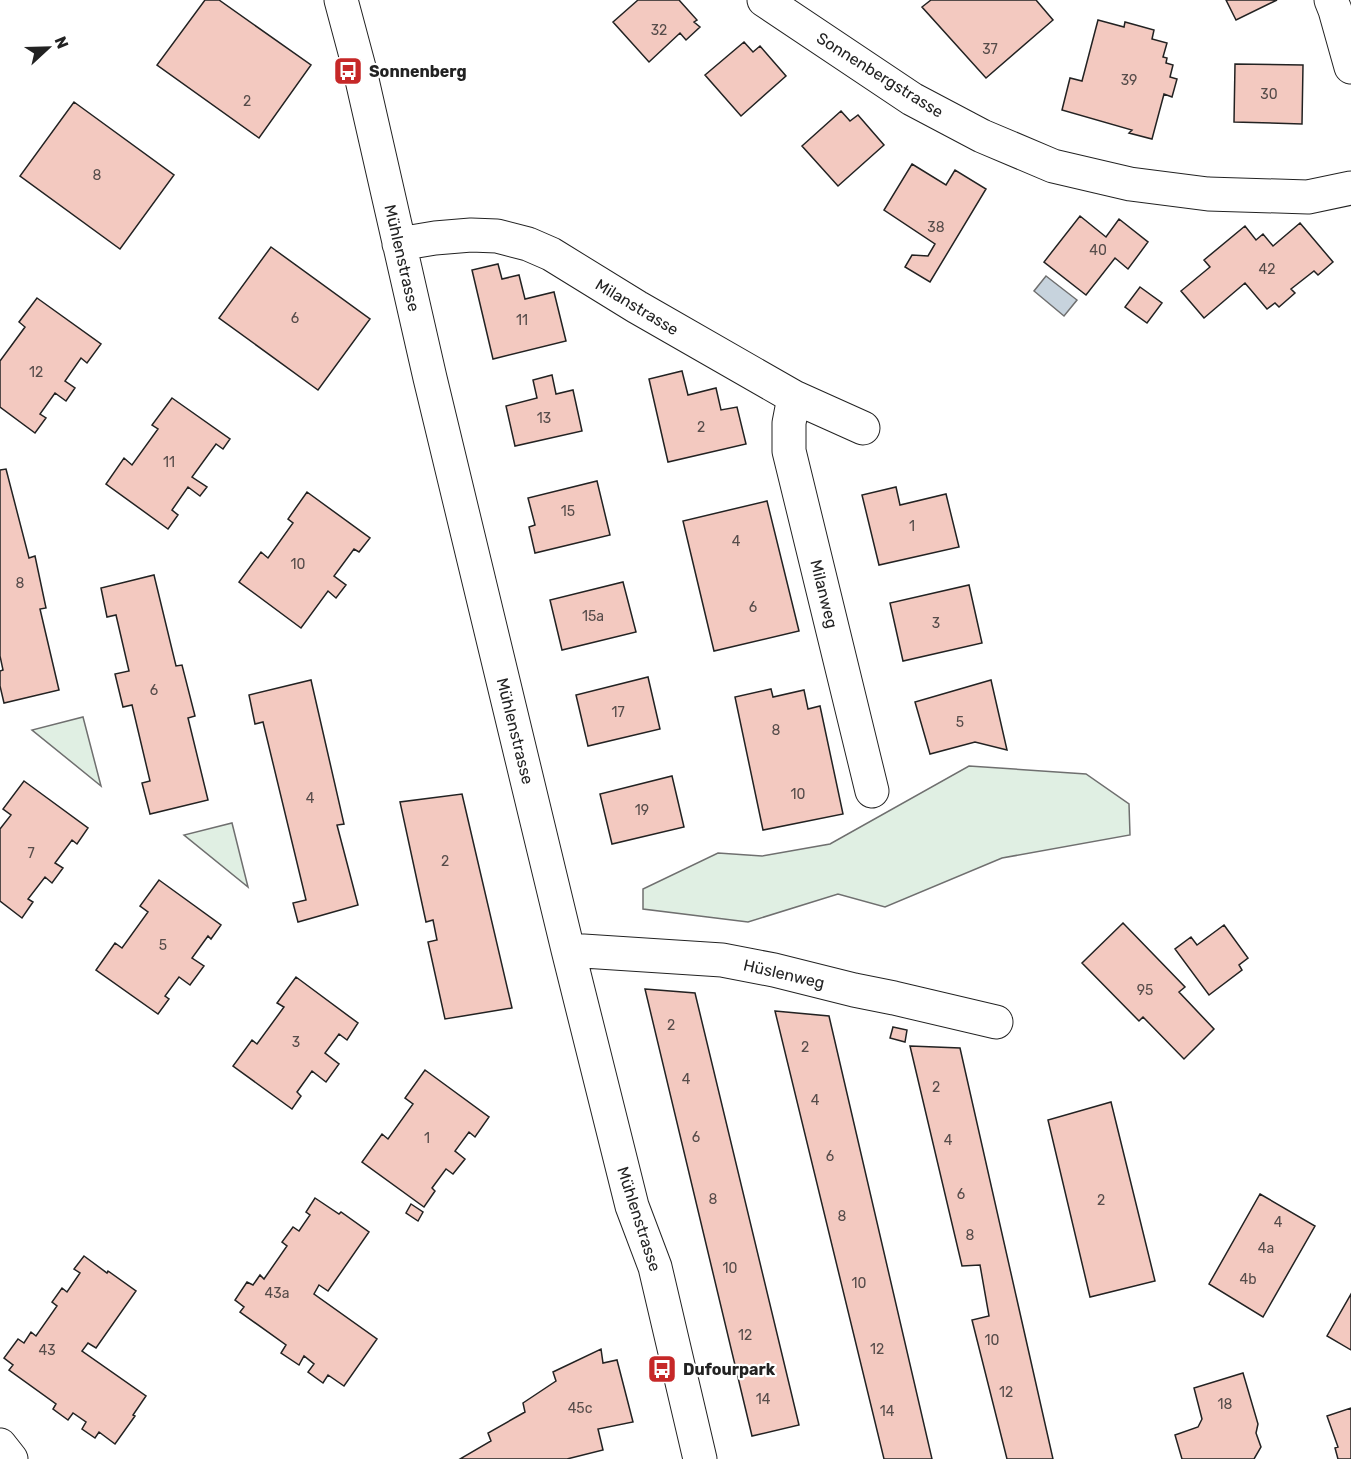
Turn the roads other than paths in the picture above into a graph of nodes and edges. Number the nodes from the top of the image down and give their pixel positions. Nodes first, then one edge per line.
1 (341, 0) edge
2 (764, 0) edge
3 (1331, 0) edge
4 (1351, 68) edge
5 (1351, 188) edge
6 (399, 244) junction
7 (794, 397) junction
8 (863, 428) dead end
9 (872, 791) dead end
10 (568, 950) junction
11 (996, 1022) dead end
12 (0, 1445) edge
13 (11, 1459) edge
14 (700, 1459) edge

1 - 6 street, Mühlenstrasse
2 - 5 street, Sonnenbergstrasse
3 - 4 street
6 - 7 street, Milanstrasse
6 - 10 street, Mühlenstrasse
7 - 8 street, Milanstrasse
7 - 9 street, Milanweg
10 - 11 street, Hüslenweg
10 - 14 street, Mühlenstrasse
12 - 13 street

